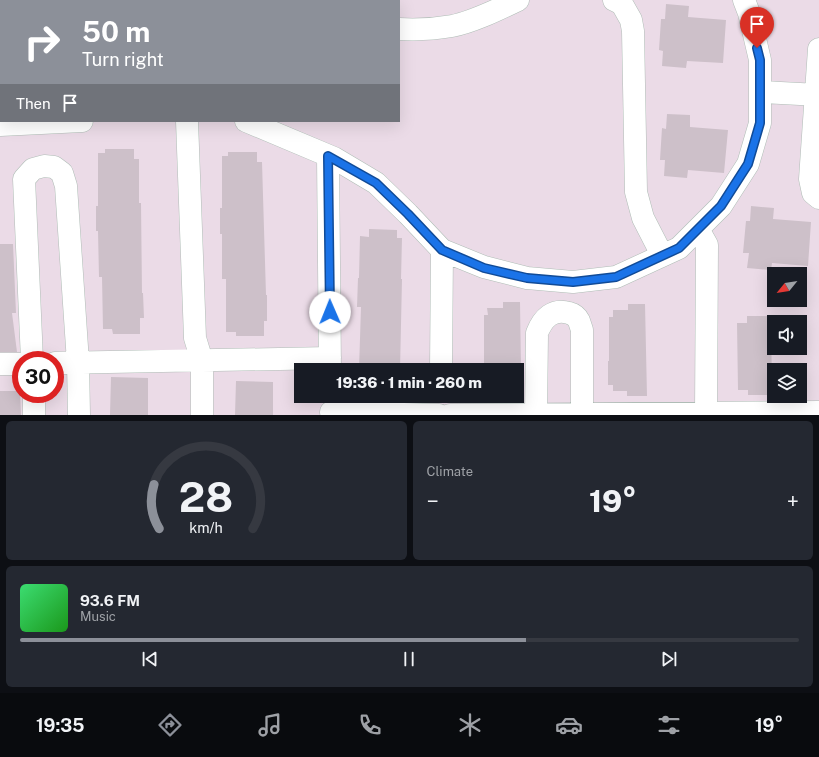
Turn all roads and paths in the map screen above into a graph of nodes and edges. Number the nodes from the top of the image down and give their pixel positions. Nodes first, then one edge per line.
1 (518, 0) edge
2 (744, 0) edge
3 (621, 1) edge
4 (400, 30) edge
5 (819, 49) edge
6 (760, 92) junction
7 (817, 95) edge
8 (62, 122) edge
9 (187, 122) edge
10 (248, 122) edge
11 (0, 125) edge
12 (328, 156) junction
13 (819, 198) edge
14 (698, 229) junction
15 (442, 250) junction
16 (662, 255) junction
17 (32, 351) edge
18 (202, 361) junction
19 (78, 362) junction
20 (64, 363) edge
21 (294, 363) edge
22 (330, 363) edge
23 (441, 363) edge
24 (0, 364) edge
25 (12, 364) edge
26 (34, 403) edge
27 (441, 403) edge
28 (330, 408) edge
29 (819, 412) edge
30 (706, 414) edge
31 (34, 415) edge
32 (79, 415) edge
33 (202, 415) edge
34 (440, 415) edge
35 (450, 415) edge
36 (536, 415) edge
37 (582, 415) edge

1 - 4 street
2 - 6 street
3 - 16 street
5 - 7 street
6 - 7 street
6 - 14 street
7 - 13 street
8 - 11 street
9 - 18 street
10 - 12 street
12 - 15 street
12 - 22 street
14 - 16 street
14 - 30 street
15 - 16 street
15 - 23 street
17 - 19 street
18 - 19 street
18 - 21 street
18 - 33 street
19 - 20 street
19 - 32 street
24 - 25 street
26 - 31 street
27 - 34 street
28 - 34 street
29 - 30 street
30 - 37 street
35 - 36 street
36 - 37 street
36 - 37 street

